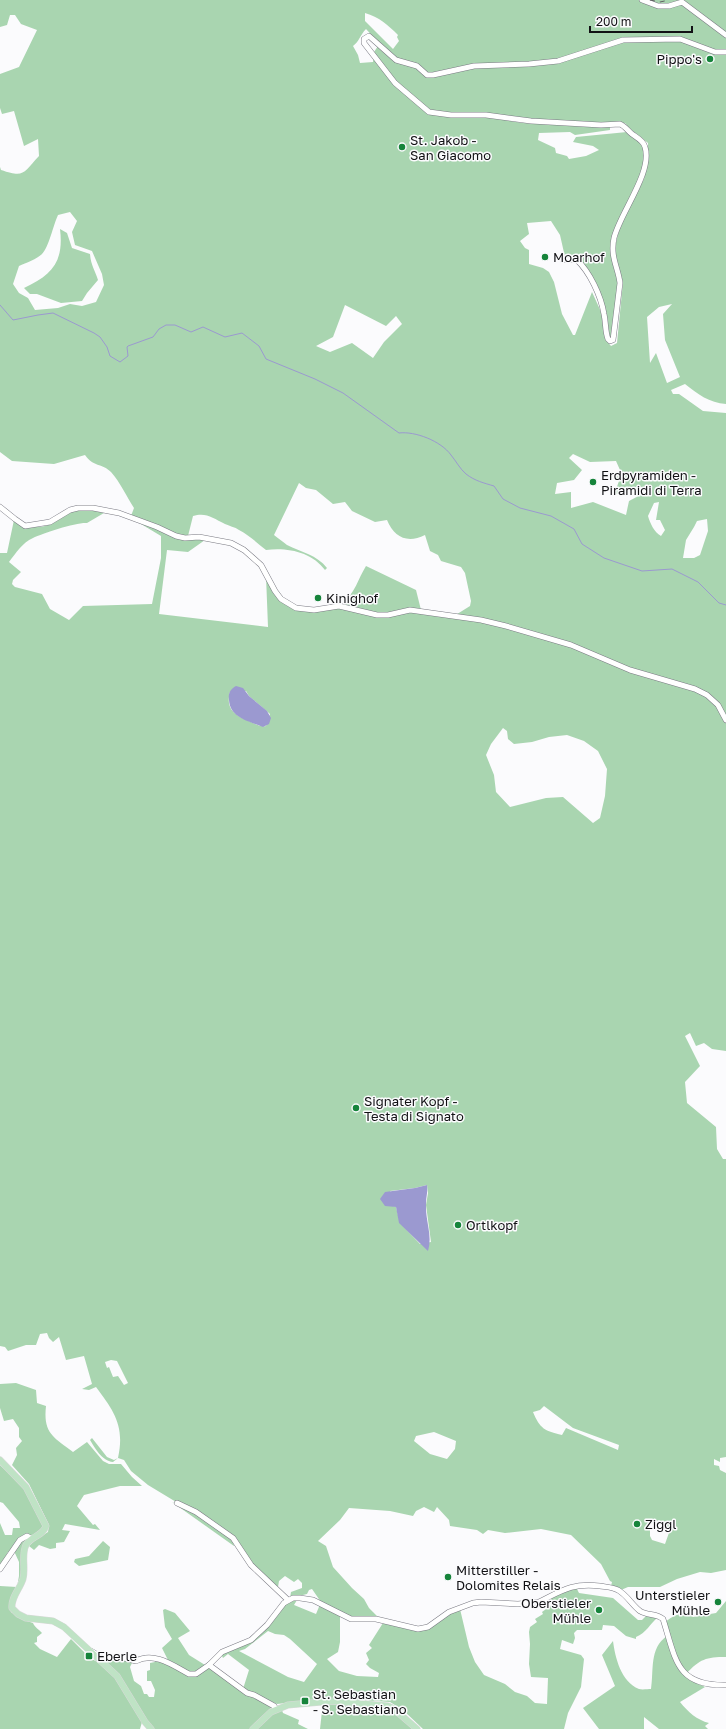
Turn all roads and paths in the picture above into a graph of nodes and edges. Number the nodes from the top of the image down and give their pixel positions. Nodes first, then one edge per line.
1 (642, 0) edge
2 (726, 35) edge
3 (726, 52) edge
4 (562, 260) dead end
5 (0, 507) edge
6 (726, 720) edge
7 (0, 1460) edge
8 (177, 1503) dead end
9 (32, 1538) junction
10 (0, 1569) edge
11 (288, 1600) junction
12 (89, 1650) junction
13 (209, 1665) junction
14 (726, 1685) edge
15 (276, 1709) junction
16 (151, 1729) edge
17 (253, 1729) edge
18 (417, 1729) edge

1 - 2 street
3 - 4 street
5 - 6 street
7 - 9 main road
8 - 11 street
9 - 10 street
9 - 12 main road
11 - 13 street
11 - 14 street
12 - 13 street
12 - 16 main road
13 - 15 street
15 - 17 main road
15 - 18 main road

